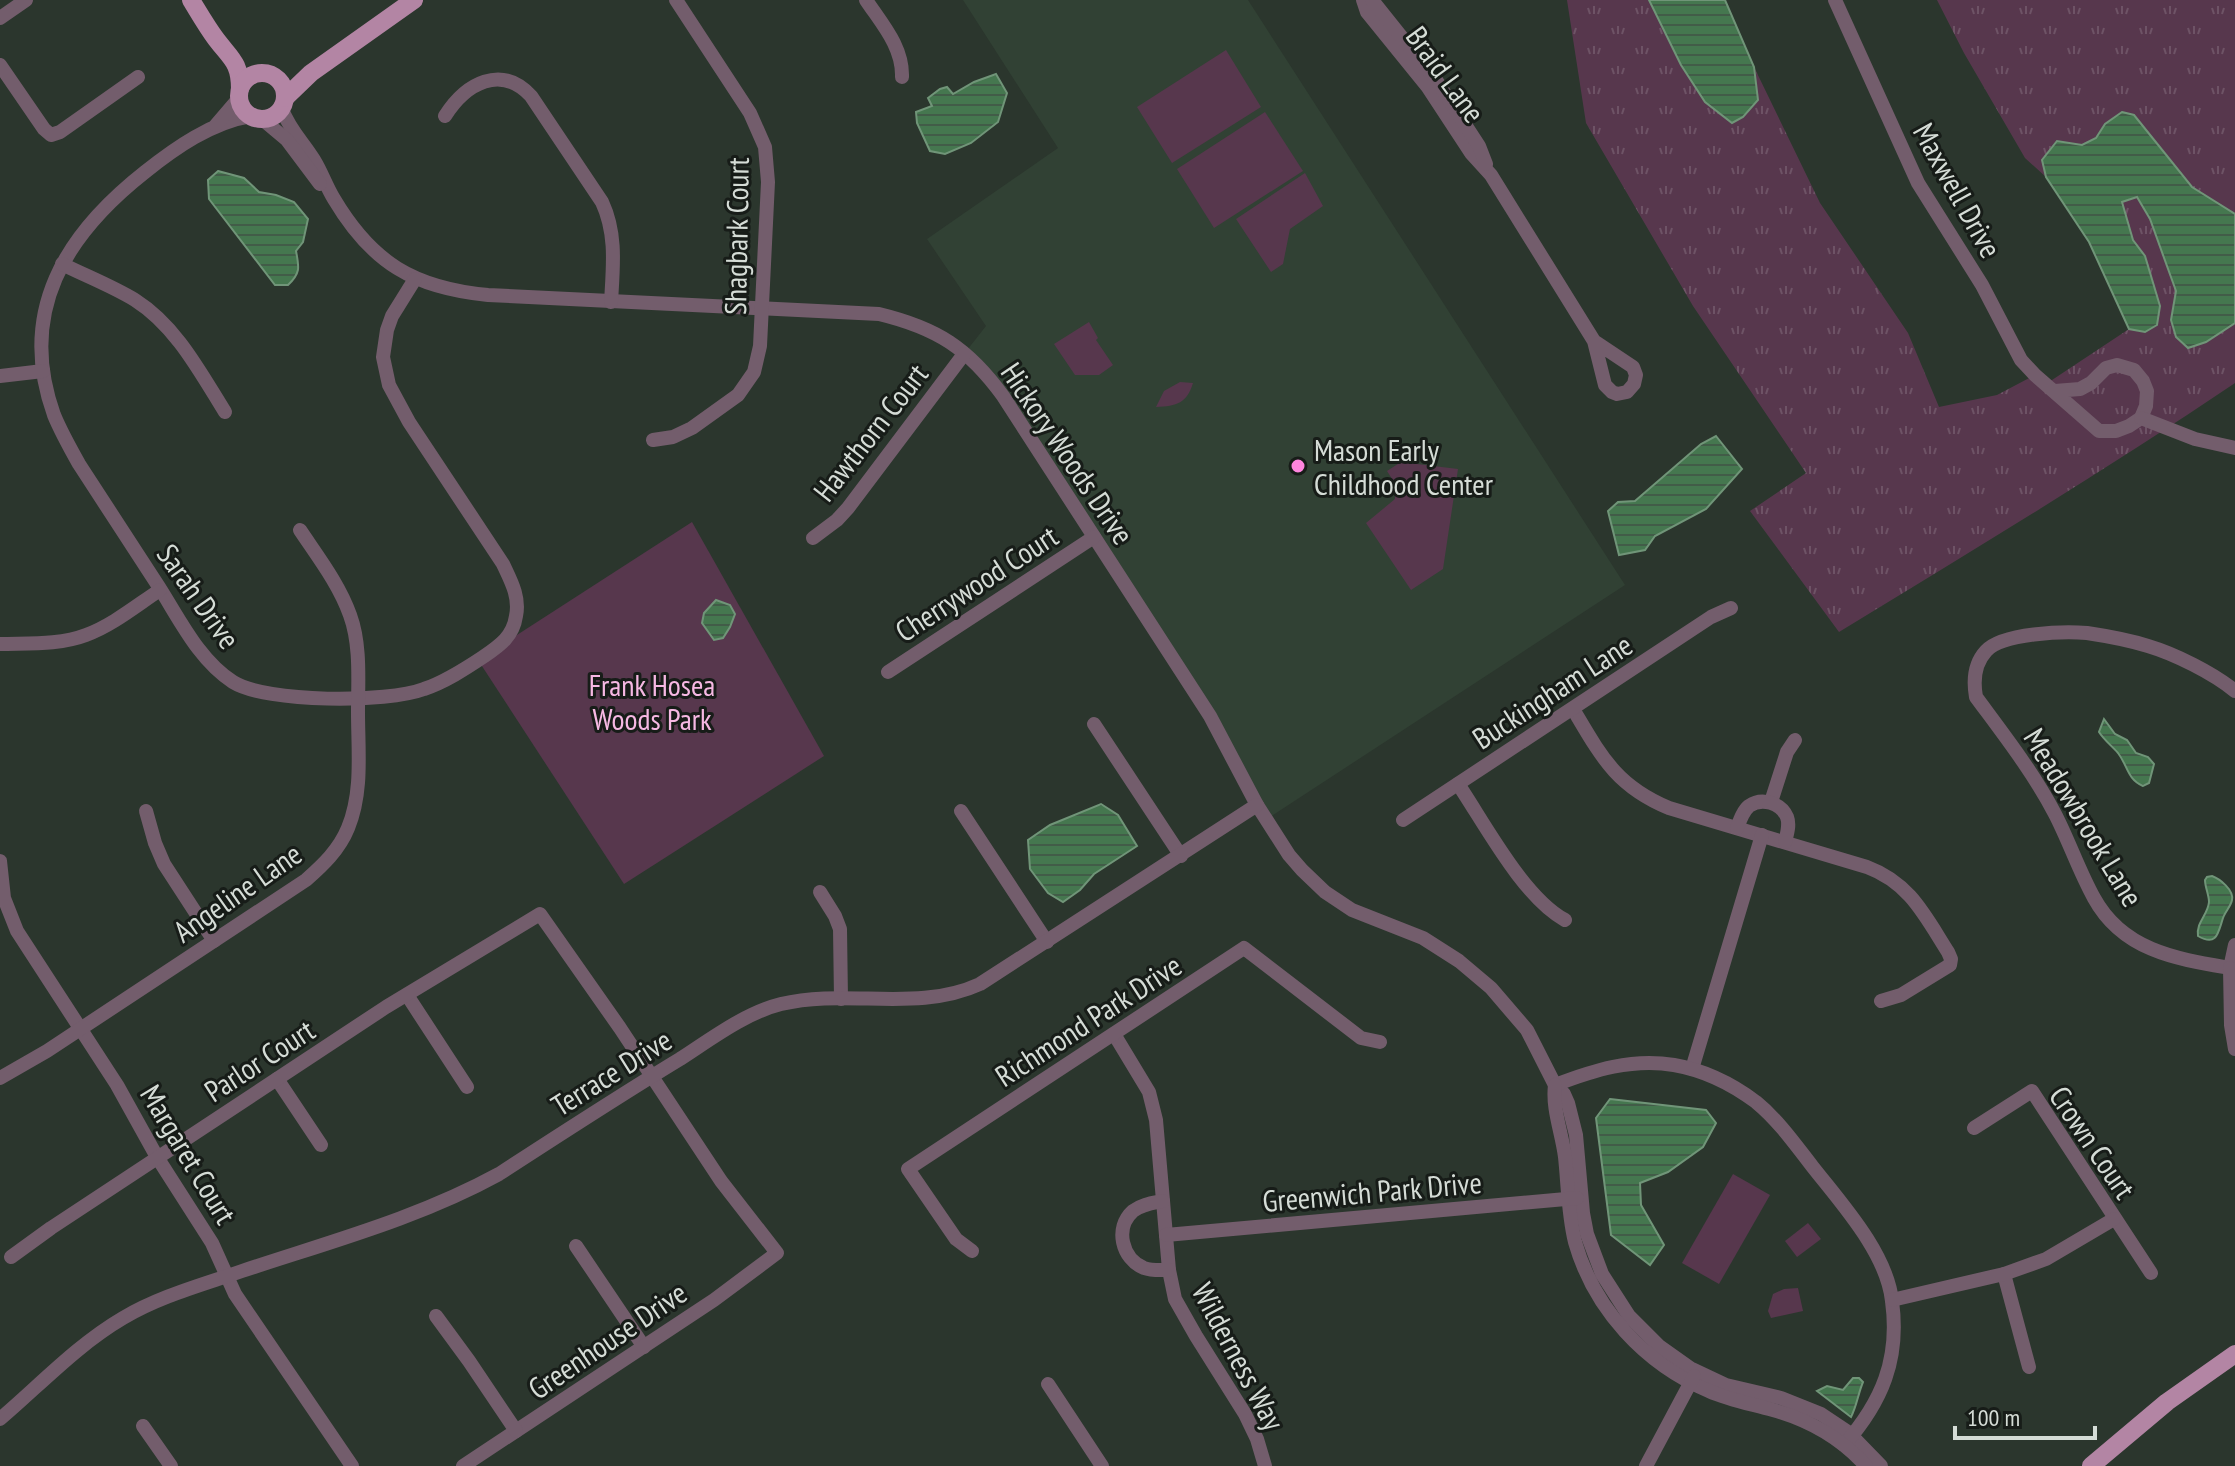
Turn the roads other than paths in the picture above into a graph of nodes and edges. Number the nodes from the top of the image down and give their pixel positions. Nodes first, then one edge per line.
1 (26, 0) edge
2 (191, 0) edge
3 (201, 0) edge
4 (414, 0) edge
5 (676, 0) edge
6 (866, 0) edge
7 (1363, 0) edge
8 (1372, 0) edge
9 (1835, 0) edge
10 (394, 13) junction
11 (0, 18) edge
12 (0, 65) edge
13 (266, 74) junction
14 (138, 77) dead end
15 (902, 77) dead end
16 (240, 93) junction
17 (284, 104) junction
18 (445, 116) dead end
19 (257, 118) junction
20 (216, 126) junction
21 (1491, 175) junction
22 (333, 197) junction
23 (62, 264) junction
24 (415, 279) junction
25 (611, 302) junction
26 (762, 310) junction
27 (1594, 341) dead end
28 (964, 354) junction
29 (43, 371) junction
30 (0, 376) edge
31 (2055, 391) junction
32 (225, 412) dead end
33 (2141, 418) junction
34 (653, 440) dead end
35 (2235, 448) edge
36 (300, 530) dead end
37 (1094, 537) junction
38 (813, 538) dead end
39 (160, 590) junction
40 (1731, 608) dead end
41 (0, 644) edge
42 (888, 672) dead end
43 (2235, 691) edge
44 (358, 698) junction
45 (1573, 709) junction
46 (1094, 724) dead end
47 (1795, 740) dead end
48 (1458, 784) junction
49 (1771, 802) junction
50 (1257, 805) junction
51 (146, 811) dead end
52 (961, 811) dead end
53 (1403, 820) dead end
54 (1737, 828) junction
55 (1762, 835) junction
56 (1785, 842) junction
57 (1181, 856) junction
58 (0, 861) edge
59 (820, 892) dead end
60 (1565, 920) dead end
61 (214, 941) junction
62 (1047, 942) junction
63 (2235, 945) edge
64 (2230, 968) junction
65 (407, 995) junction
66 (841, 999) junction
67 (1881, 1001) dead end
68 (80, 1029) junction
69 (1114, 1034) junction
70 (1380, 1042) dead end
71 (2235, 1049) edge
72 (1692, 1069) junction
73 (652, 1076) junction
74 (0, 1078) edge
75 (277, 1079) junction
76 (1555, 1085) junction
77 (467, 1087) dead end
78 (1974, 1128) dead end
79 (321, 1145) dead end
80 (157, 1157) junction
81 (1575, 1198) junction
82 (1163, 1201) junction
83 (2114, 1219) junction
84 (1166, 1235) junction
85 (576, 1246) dead end
86 (972, 1251) dead end
87 (11, 1257) dead end
88 (1169, 1270) junction
89 (2151, 1273) dead end
90 (2004, 1274) junction
91 (227, 1276) junction
92 (1892, 1300) junction
93 (436, 1316) dead end
94 (644, 1347) junction
95 (2235, 1354) edge
96 (2029, 1367) dead end
97 (1693, 1377) junction
98 (1048, 1384) dead end
99 (0, 1419) edge
100 (143, 1426) dead end
101 (516, 1431) junction
102 (1848, 1441) junction
103 (2093, 1465) edge
104 (171, 1466) edge
105 (352, 1466) edge
106 (463, 1466) edge
107 (1102, 1466) edge
108 (1265, 1466) edge
109 (1646, 1466) edge
110 (1866, 1466) edge
111 (1881, 1466) edge

1 - 11 street
2 - 16 main road
3 - 13 main road
4 - 10 main road
5 - 26 street, Shagbark Court
6 - 15 street
7 - 21 street, Braid Lane
8 - 21 street, Braid Lane
9 - 31 street, Maxwell Drive
10 - 13 main road
10 - 17 main road
12 - 14 street
13 - 16 main road
13 - 17 main road
16 - 19 main road
16 - 20 street, Sarah Drive
17 - 19 main road
17 - 22 street, Hickory Woods Drive
18 - 25 street
19 - 20 street, Sarah Drive
19 - 22 street, Hickory Woods Drive
20 - 23 street, Sarah Drive
21 - 27 street, Braid Lane
22 - 24 street, Hickory Woods Drive
23 - 29 street, Sarah Drive
23 - 32 street
24 - 25 street, Hickory Woods Drive
24 - 44 street, Sarah Drive
25 - 26 street, Hickory Woods Drive
26 - 28 street, Hickory Woods Drive
26 - 34 street, Shagbark Court
28 - 37 street, Hickory Woods Drive
28 - 38 street, Hawthorn Court
29 - 30 street
29 - 39 street, Sarah Drive
31 - 33 street, Maxwell Drive
31 - 33 street
33 - 35 street
36 - 44 street, Angeline Lane
37 - 42 street, Cherrywood Court
37 - 50 street, Hickory Woods Drive
39 - 41 street
39 - 44 street, Sarah Drive
40 - 45 street, Buckingham Lane
43 - 64 street, Meadowbrook Lane
44 - 61 street, Angeline Lane
45 - 48 street, Buckingham Lane
45 - 54 street
46 - 57 street
47 - 49 street
48 - 53 street, Buckingham Lane
48 - 60 street
49 - 54 street
49 - 56 street
50 - 57 street, Terrace Drive
50 - 76 street, Hickory Woods Drive
51 - 61 street
52 - 62 street
54 - 55 street
55 - 56 street
55 - 72 street
56 - 67 street
57 - 62 street, Terrace Drive
58 - 68 street, Margaret Court
59 - 66 street
61 - 68 street, Angeline Lane
62 - 66 street, Terrace Drive
63 - 64 street
64 - 71 street
65 - 73 street, Parlor Court
65 - 75 street, Parlor Court
65 - 77 street
66 - 73 street, Terrace Drive
68 - 74 street, Angeline Lane
68 - 80 street, Margaret Court
69 - 70 street, Richmond Park Drive
69 - 82 street, Wilderness Way
69 - 86 street, Richmond Park Drive
72 - 76 street
72 - 92 street
73 - 91 street, Terrace Drive
73 - 94 street, Greenhouse Drive
75 - 79 street
75 - 80 street, Parlor Court
76 - 81 street, Hickory Woods Drive
78 - 83 street, Crown Court
80 - 87 street, Parlor Court
80 - 91 street, Margaret Court
81 - 84 street, Greenwich Park Drive
81 - 97 street, Hickory Woods Drive
82 - 84 street, Wilderness Way
82 - 88 street, Wilderness Way
83 - 89 street, Crown Court
83 - 90 street
84 - 88 street, Wilderness Way
85 - 94 street
88 - 108 street, Wilderness Way
90 - 92 street
90 - 96 street
91 - 99 street, Terrace Drive
91 - 105 street, Margaret Court
92 - 102 street
93 - 101 street
94 - 101 street, Greenhouse Drive
95 - 103 main road
97 - 102 street, Hickory Woods Drive
97 - 109 street
98 - 107 street
100 - 104 street
101 - 106 street, Greenhouse Drive
102 - 110 street, Hickory Woods Drive
102 - 111 street, Hickory Woods Drive

